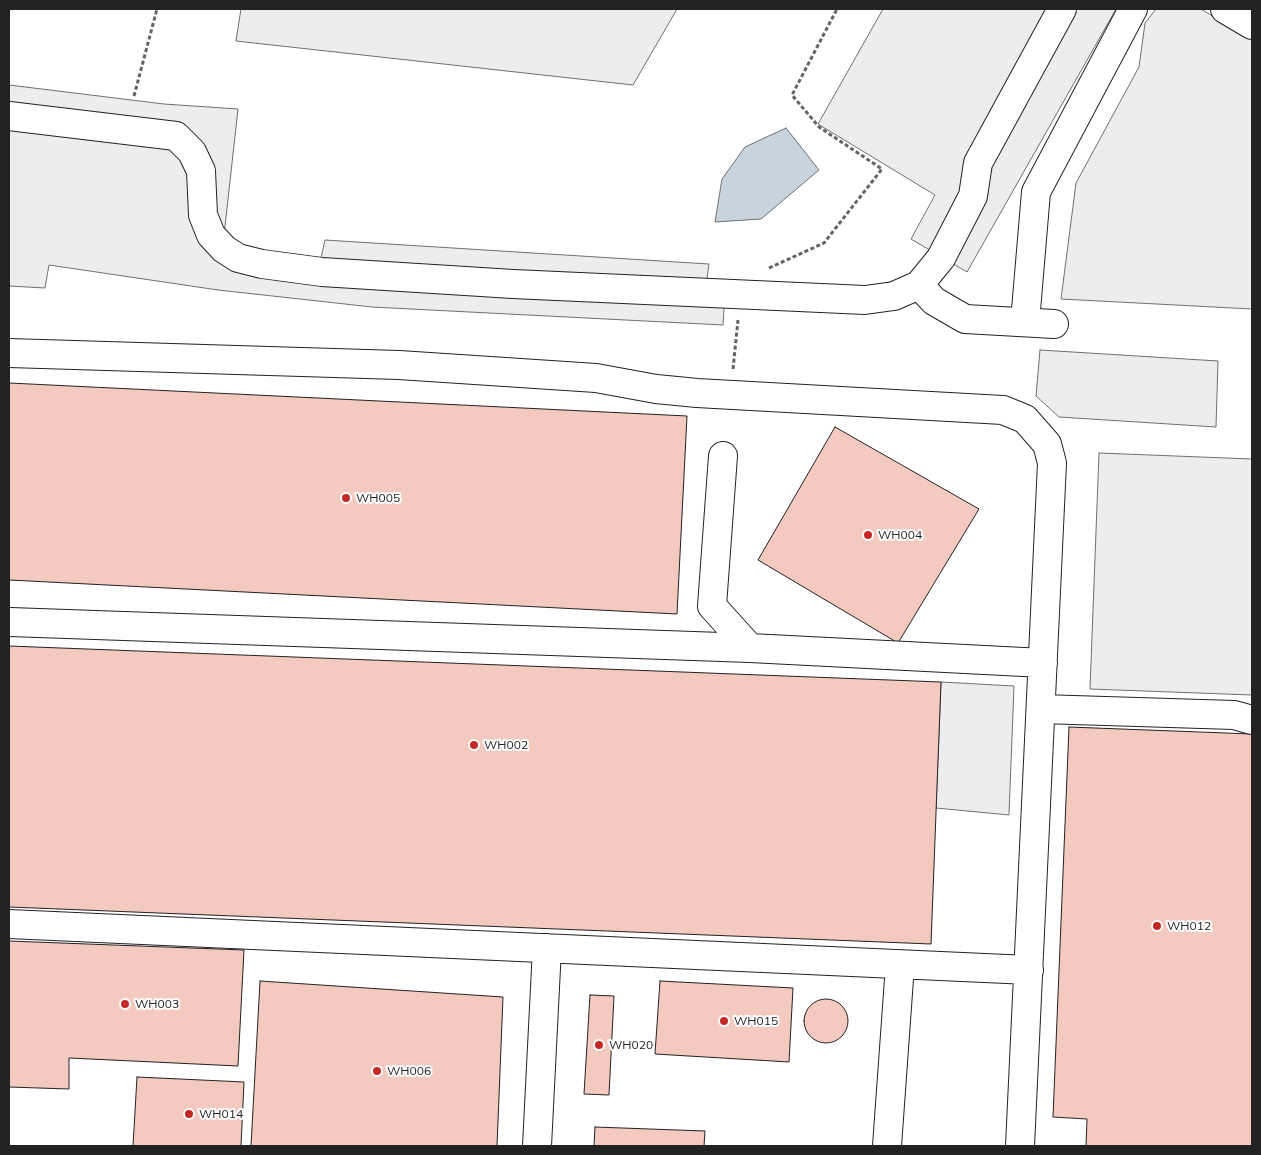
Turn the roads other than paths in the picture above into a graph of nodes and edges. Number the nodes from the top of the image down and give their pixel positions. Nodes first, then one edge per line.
1 (1062, 9) edge
2 (1133, 9) edge
3 (1225, 9) edge
4 (1252, 25) edge
5 (9, 116) edge
6 (919, 285) junction
7 (1025, 322) junction
8 (1054, 324) dead end
9 (9, 353) edge
10 (723, 456) dead end
11 (10, 622) dead end
12 (750, 648) junction
13 (1043, 663) junction
14 (1040, 709) junction
15 (1252, 720) edge
16 (9, 924) edge
17 (547, 948) junction
18 (900, 965) junction
19 (1028, 970) junction
20 (537, 1146) edge
21 (886, 1146) edge
22 (1020, 1146) edge

1 - 6 lane
2 - 7 lane
3 - 4 lane
5 - 6 lane
6 - 7 lane
7 - 8 lane
9 - 13 lane
10 - 12 lane
11 - 12 lane
12 - 13 lane
13 - 14 lane
14 - 15 lane
14 - 19 lane
16 - 17 lane
17 - 18 lane
17 - 20 lane
18 - 19 lane
18 - 21 lane
19 - 22 lane

